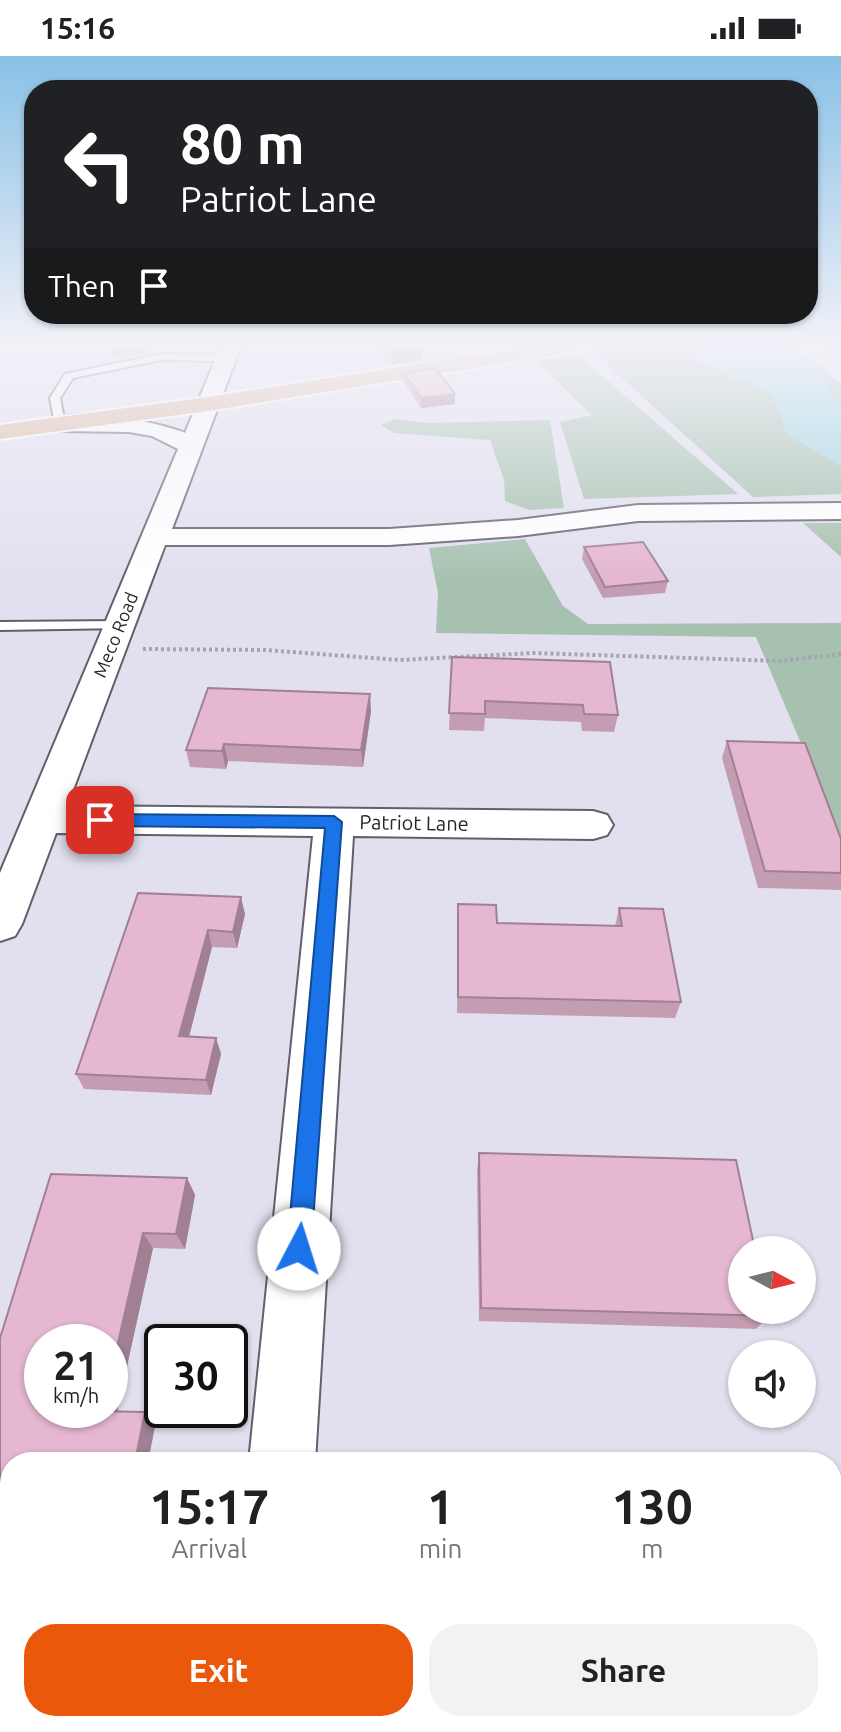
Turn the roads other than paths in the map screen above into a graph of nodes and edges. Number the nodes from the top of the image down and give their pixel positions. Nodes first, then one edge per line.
1 (58, 424) edge
2 (70, 424) edge
3 (200, 424) edge
4 (0, 432) edge
5 (191, 447) junction
6 (841, 511) edge
7 (155, 537) junction
8 (0, 626) edge
9 (115, 637) junction
10 (42, 819) junction
11 (334, 822) junction
12 (593, 825) dead end
13 (0, 924) edge
14 (283, 1452) edge

1 - 4 main road
2 - 5 street
3 - 5 street, Meco Road
5 - 7 street, Meco Road
6 - 7 street
7 - 9 street, Meco Road
8 - 9 lane
9 - 10 street, Meco Road
10 - 11 street, Patriot Lane
10 - 13 street, Meco Road
11 - 12 street, Patriot Lane
11 - 14 street

